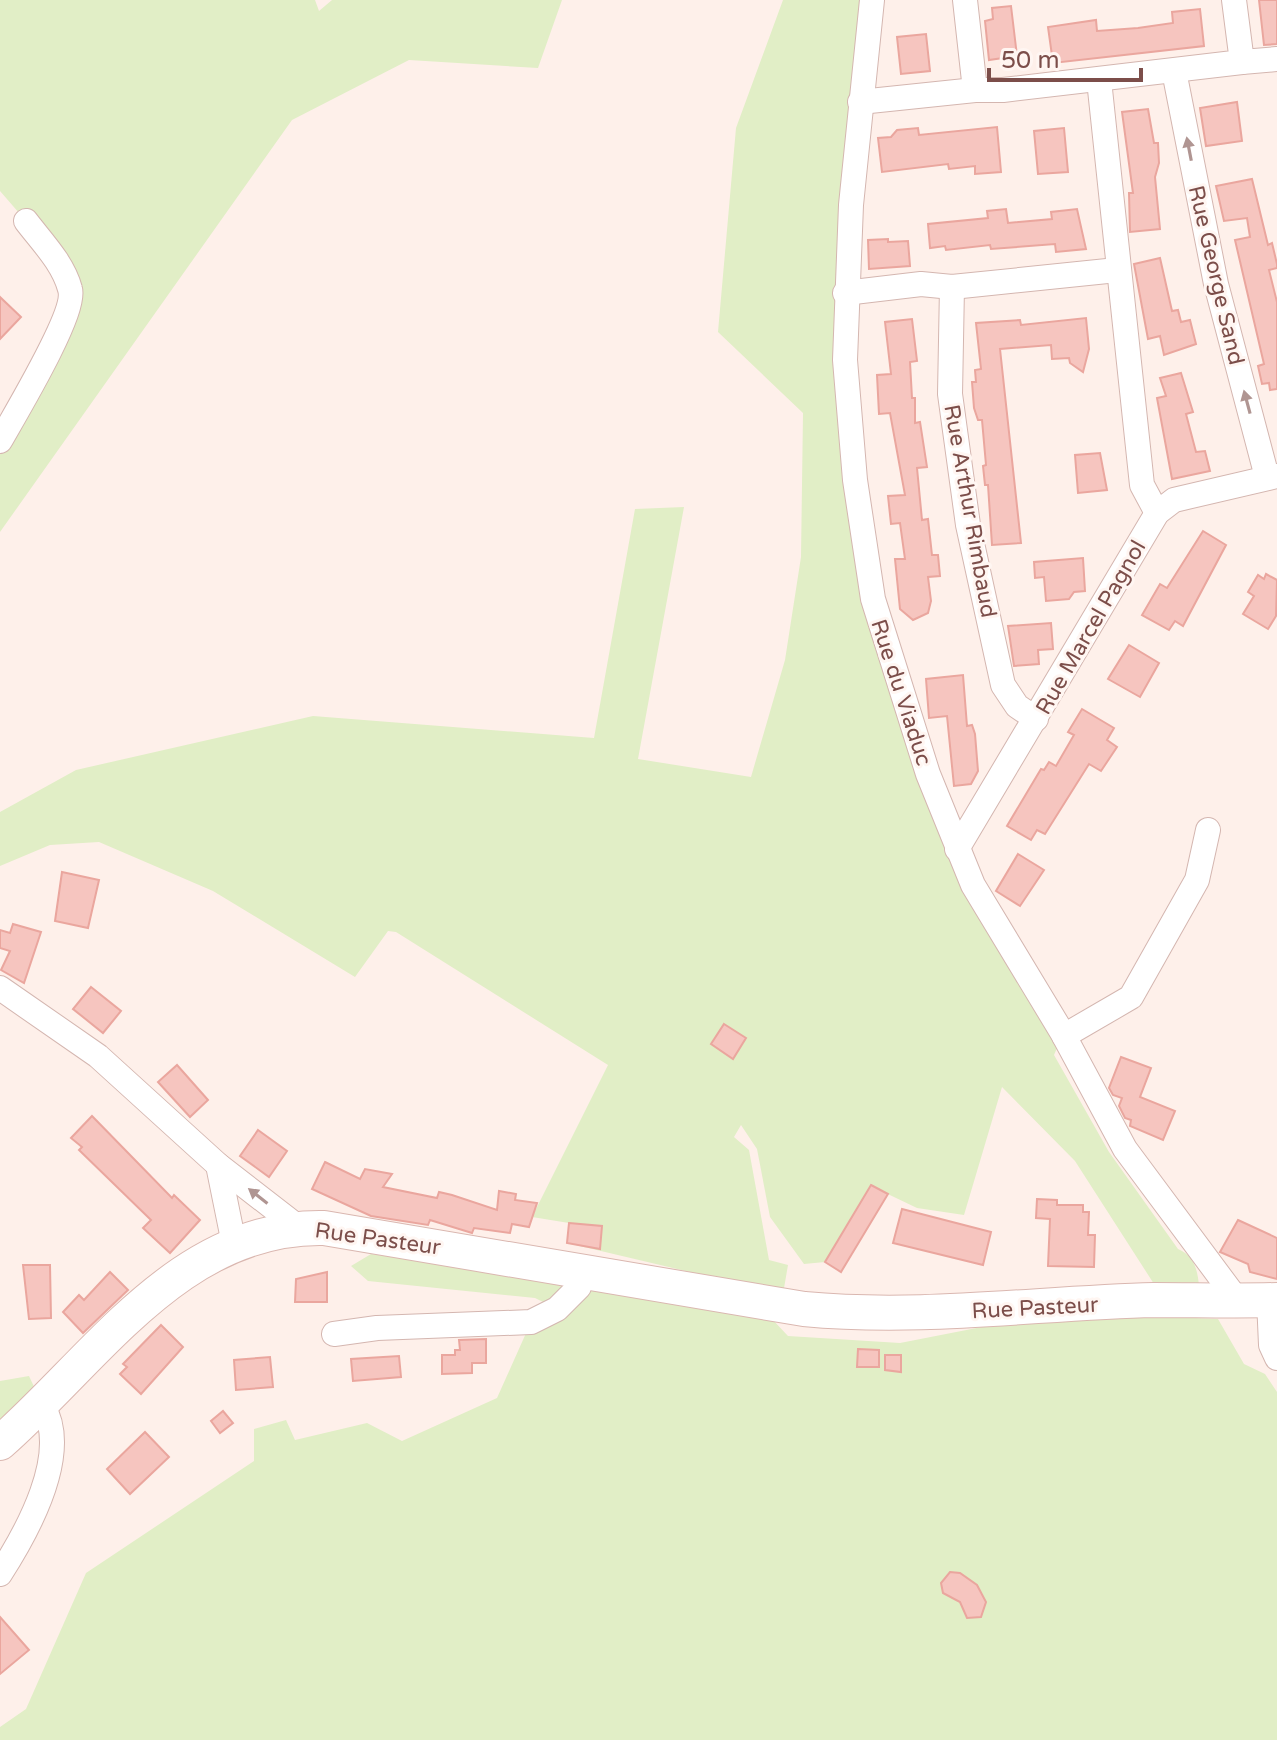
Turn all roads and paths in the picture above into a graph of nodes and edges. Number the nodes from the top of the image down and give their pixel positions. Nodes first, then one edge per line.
1 (872, 0) edge
2 (965, 0) edge
3 (1234, 0) edge
4 (1277, 59) edge
5 (1242, 62) junction
6 (1174, 71) junction
7 (1099, 80) junction
8 (975, 90) junction
9 (860, 102) junction
10 (26, 221) dead end
11 (1117, 270) junction
12 (952, 287) junction
13 (845, 293) junction
14 (0, 441) edge
15 (1272, 476) edge
16 (1157, 513) junction
17 (1036, 719) junction
18 (1208, 830) dead end
19 (957, 849) junction
20 (0, 988) edge
21 (1064, 1036) junction
22 (218, 1165) junction
23 (298, 1227) junction
24 (234, 1244) junction
25 (583, 1270) junction
26 (1261, 1300) edge
27 (334, 1334) dead end
28 (1277, 1358) edge
29 (43, 1406) junction
30 (0, 1443) edge
31 (0, 1574) edge

1 - 9 street, Rue du Viaduc
2 - 8 street
3 - 5 street
4 - 5 street
5 - 6 street
6 - 7 street
15 -> 6 street, Rue George Sand
7 - 8 street
7 - 11 street
8 - 9 street
9 - 13 street, Rue du Viaduc
10 - 14 street
11 - 12 street
11 - 16 street
12 - 13 street
12 - 17 street, Rue Arthur Rimbaud
13 - 19 street, Rue du Viaduc
15 - 16 street
16 - 17 street, Rue Marcel Pagnol
17 - 19 street, Rue Marcel Pagnol
18 - 21 street
19 - 21 street, Rue du Viaduc
20 - 22 street
21 - 26 street, Rue du Viaduc
23 -> 22 street
22 - 24 street
23 - 24 main road, Rue Pasteur
23 - 25 main road, Rue Pasteur
24 - 29 main road, Rue Pasteur
25 - 26 main road, Rue Pasteur
25 - 27 street
26 - 28 street
29 - 30 main road, Rue Pasteur
29 - 31 street

